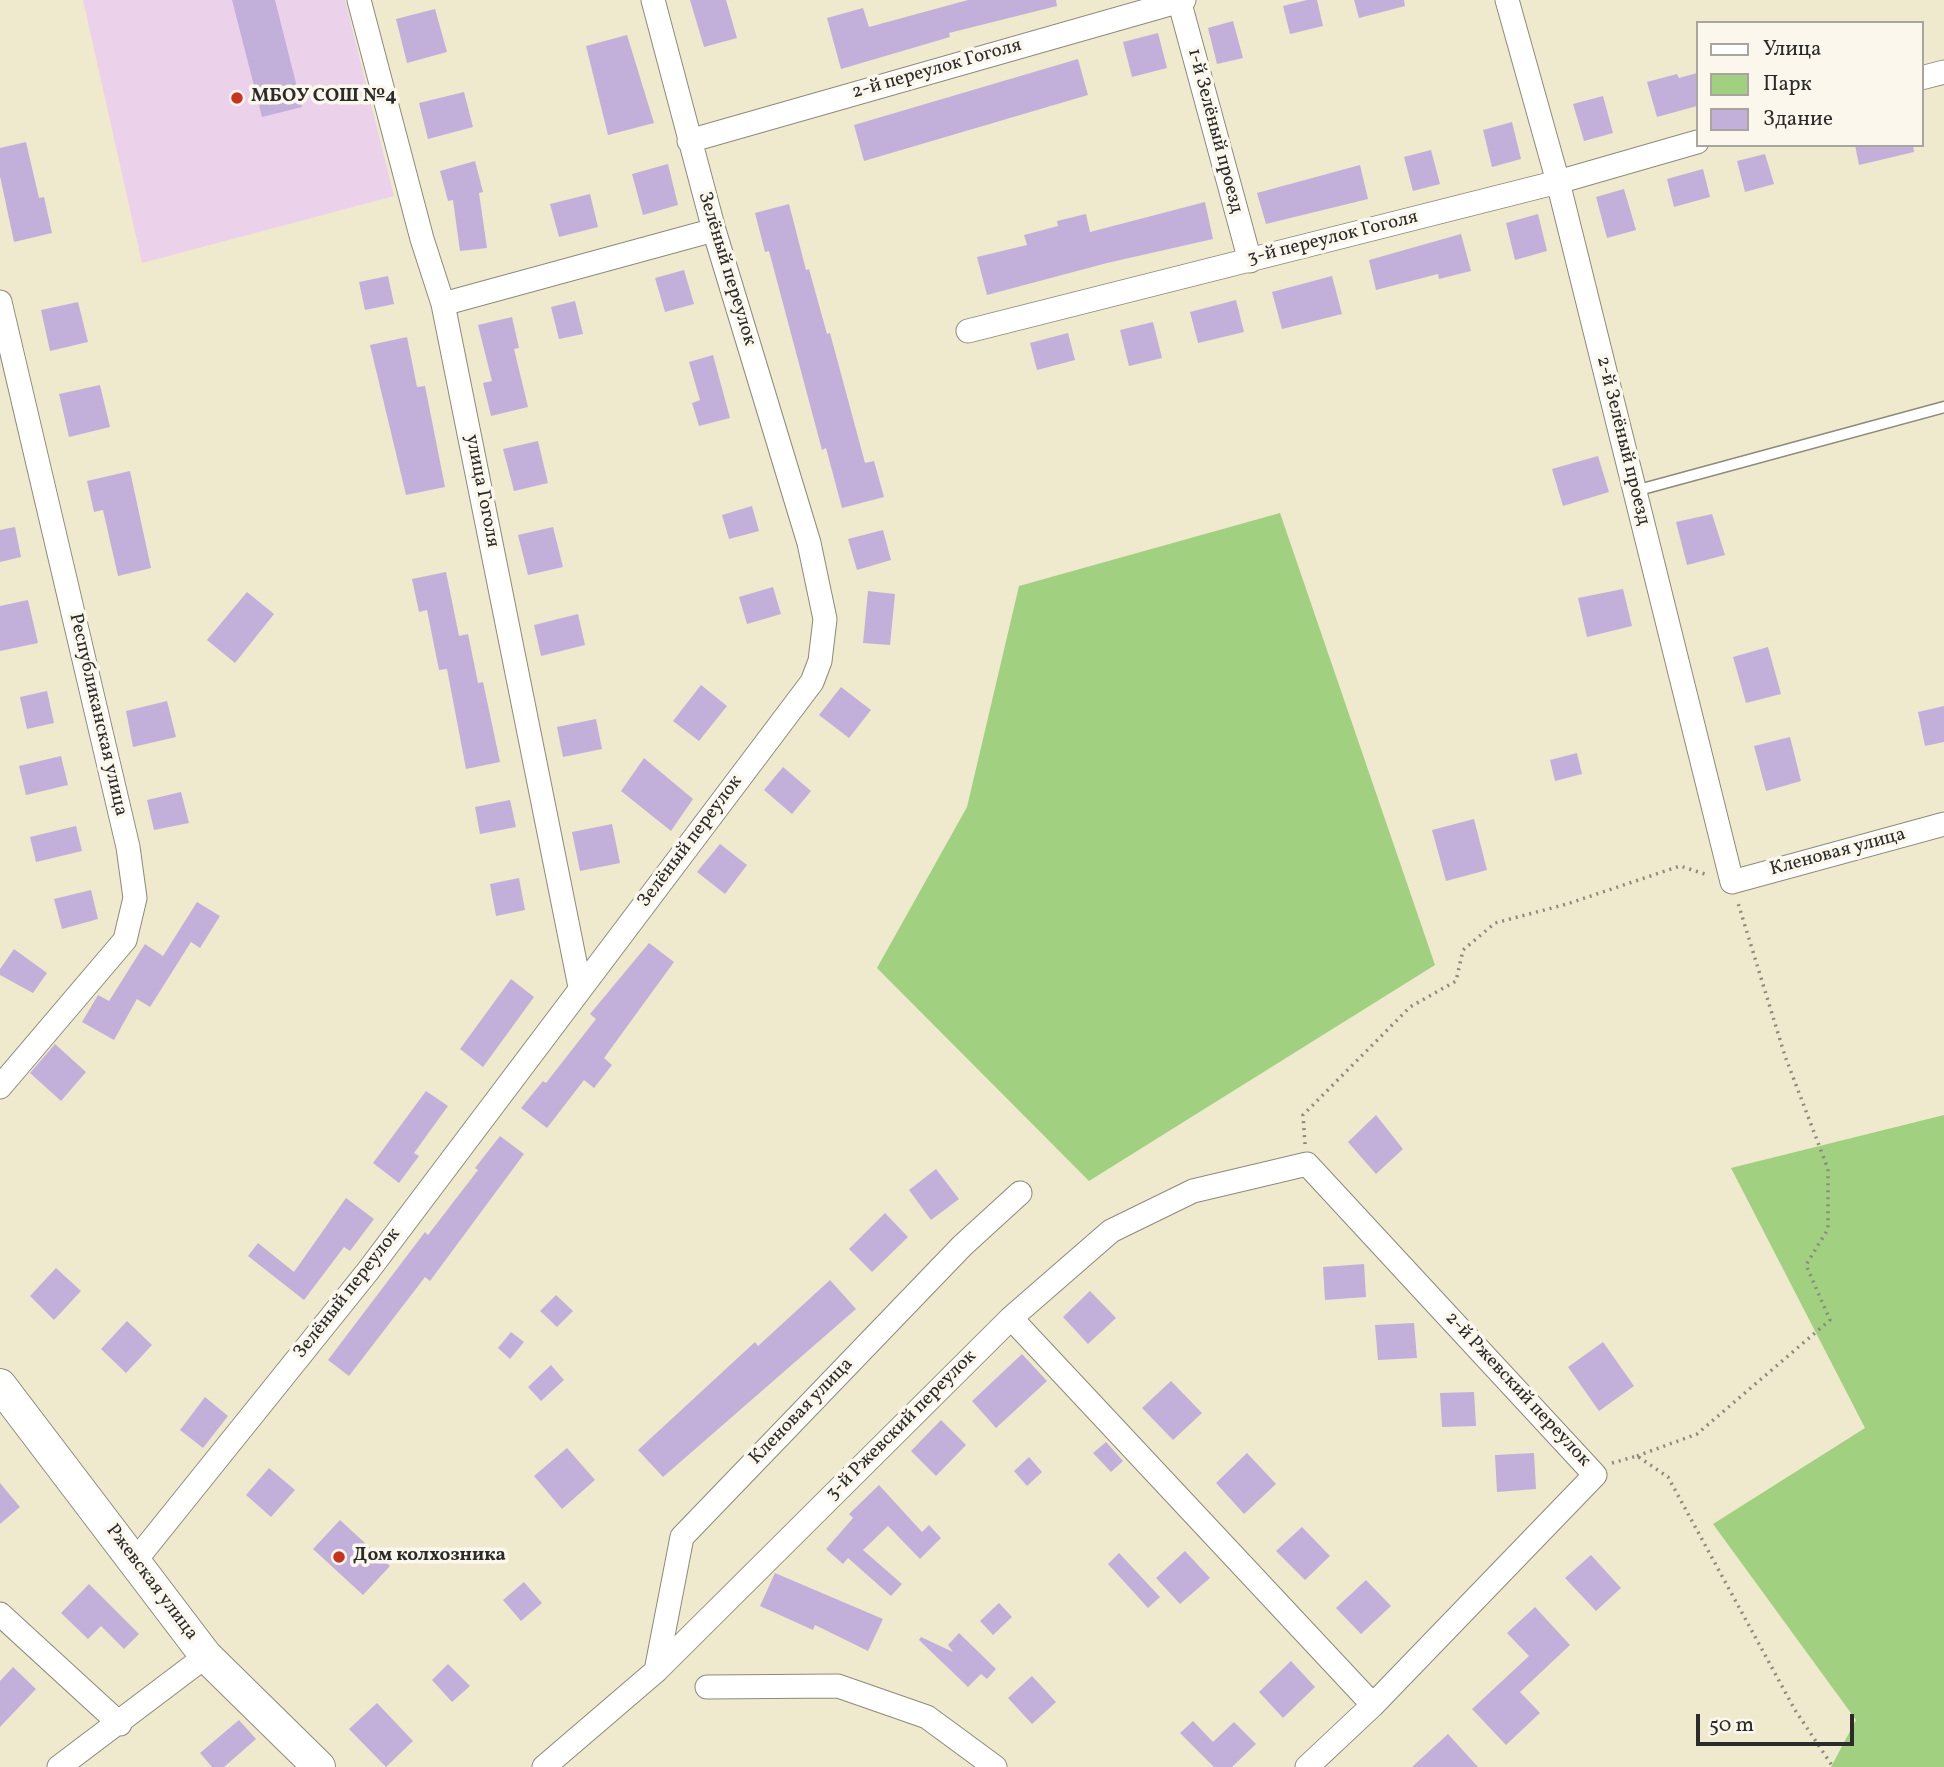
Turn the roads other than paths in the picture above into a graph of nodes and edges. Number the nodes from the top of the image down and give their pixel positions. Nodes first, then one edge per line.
1 (359, 0) edge
2 (653, 0) edge
3 (1181, 0) edge
4 (1507, 0) edge
5 (1944, 72) edge
6 (1923, 77) edge
7 (689, 141) junction
8 (1696, 142) edge
9 (1558, 182) junction
10 (714, 230) junction
11 (1251, 261) junction
12 (0, 302) edge
13 (443, 304) junction
14 (968, 331) dead end
15 (1944, 407) edge
16 (1634, 491) junction
17 (1944, 824) edge
18 (1732, 882) joint
19 (580, 987) junction
20 (0, 1087) edge
21 (1307, 1164) joint
22 (1020, 1193) dead end
23 (1011, 1318) junction
24 (0, 1385) edge
25 (135, 1561) junction
26 (0, 1614) edge
27 (206, 1656) junction
28 (656, 1671) junction
29 (707, 1687) dead end
30 (1373, 1704) junction
31 (120, 1724) junction
32 (59, 1767) edge
33 (319, 1767) edge
34 (544, 1767) edge
35 (995, 1767) edge
36 (1307, 1767) edge

1 - 13 street, улица Гоголя
2 - 7 street, Зелёный переулок
3 - 7 street, 2-й переулок Гоголя
3 - 11 street, 1-й Зелёный проезд
4 - 9 street, 2-й Зелёный проезд
5 - 6 street
7 - 10 street, Зелёный переулок
8 - 9 street, 3-й переулок Гоголя
9 - 11 street, 3-й переулок Гоголя
9 - 16 street, 2-й Зелёный проезд
10 - 13 street
10 - 19 street, Зелёный переулок
11 - 14 street, 3-й переулок Гоголя
12 - 20 street, Республиканская улица
13 - 19 street, улица Гоголя
15 - 16 lane
16 - 18 street, 2-й Зелёный проезд
17 - 18 street, Кленовая улица
19 - 25 street, Зелёный переулок
21 - 23 street, 3-й Ржевский переулок
21 - 30 street, 2-й Ржевский переулок
22 - 28 street, Кленовая улица
23 - 28 street, 3-й Ржевский переулок
23 - 30 street
24 - 25 main road, Ржевская улица
25 - 27 main road, Ржевская улица
26 - 31 street
27 - 31 street
27 - 33 main road, Ржевская улица
28 - 34 street, 3-й Ржевский переулок
29 - 35 street
30 - 36 street, 2-й Ржевский переулок
31 - 32 street

